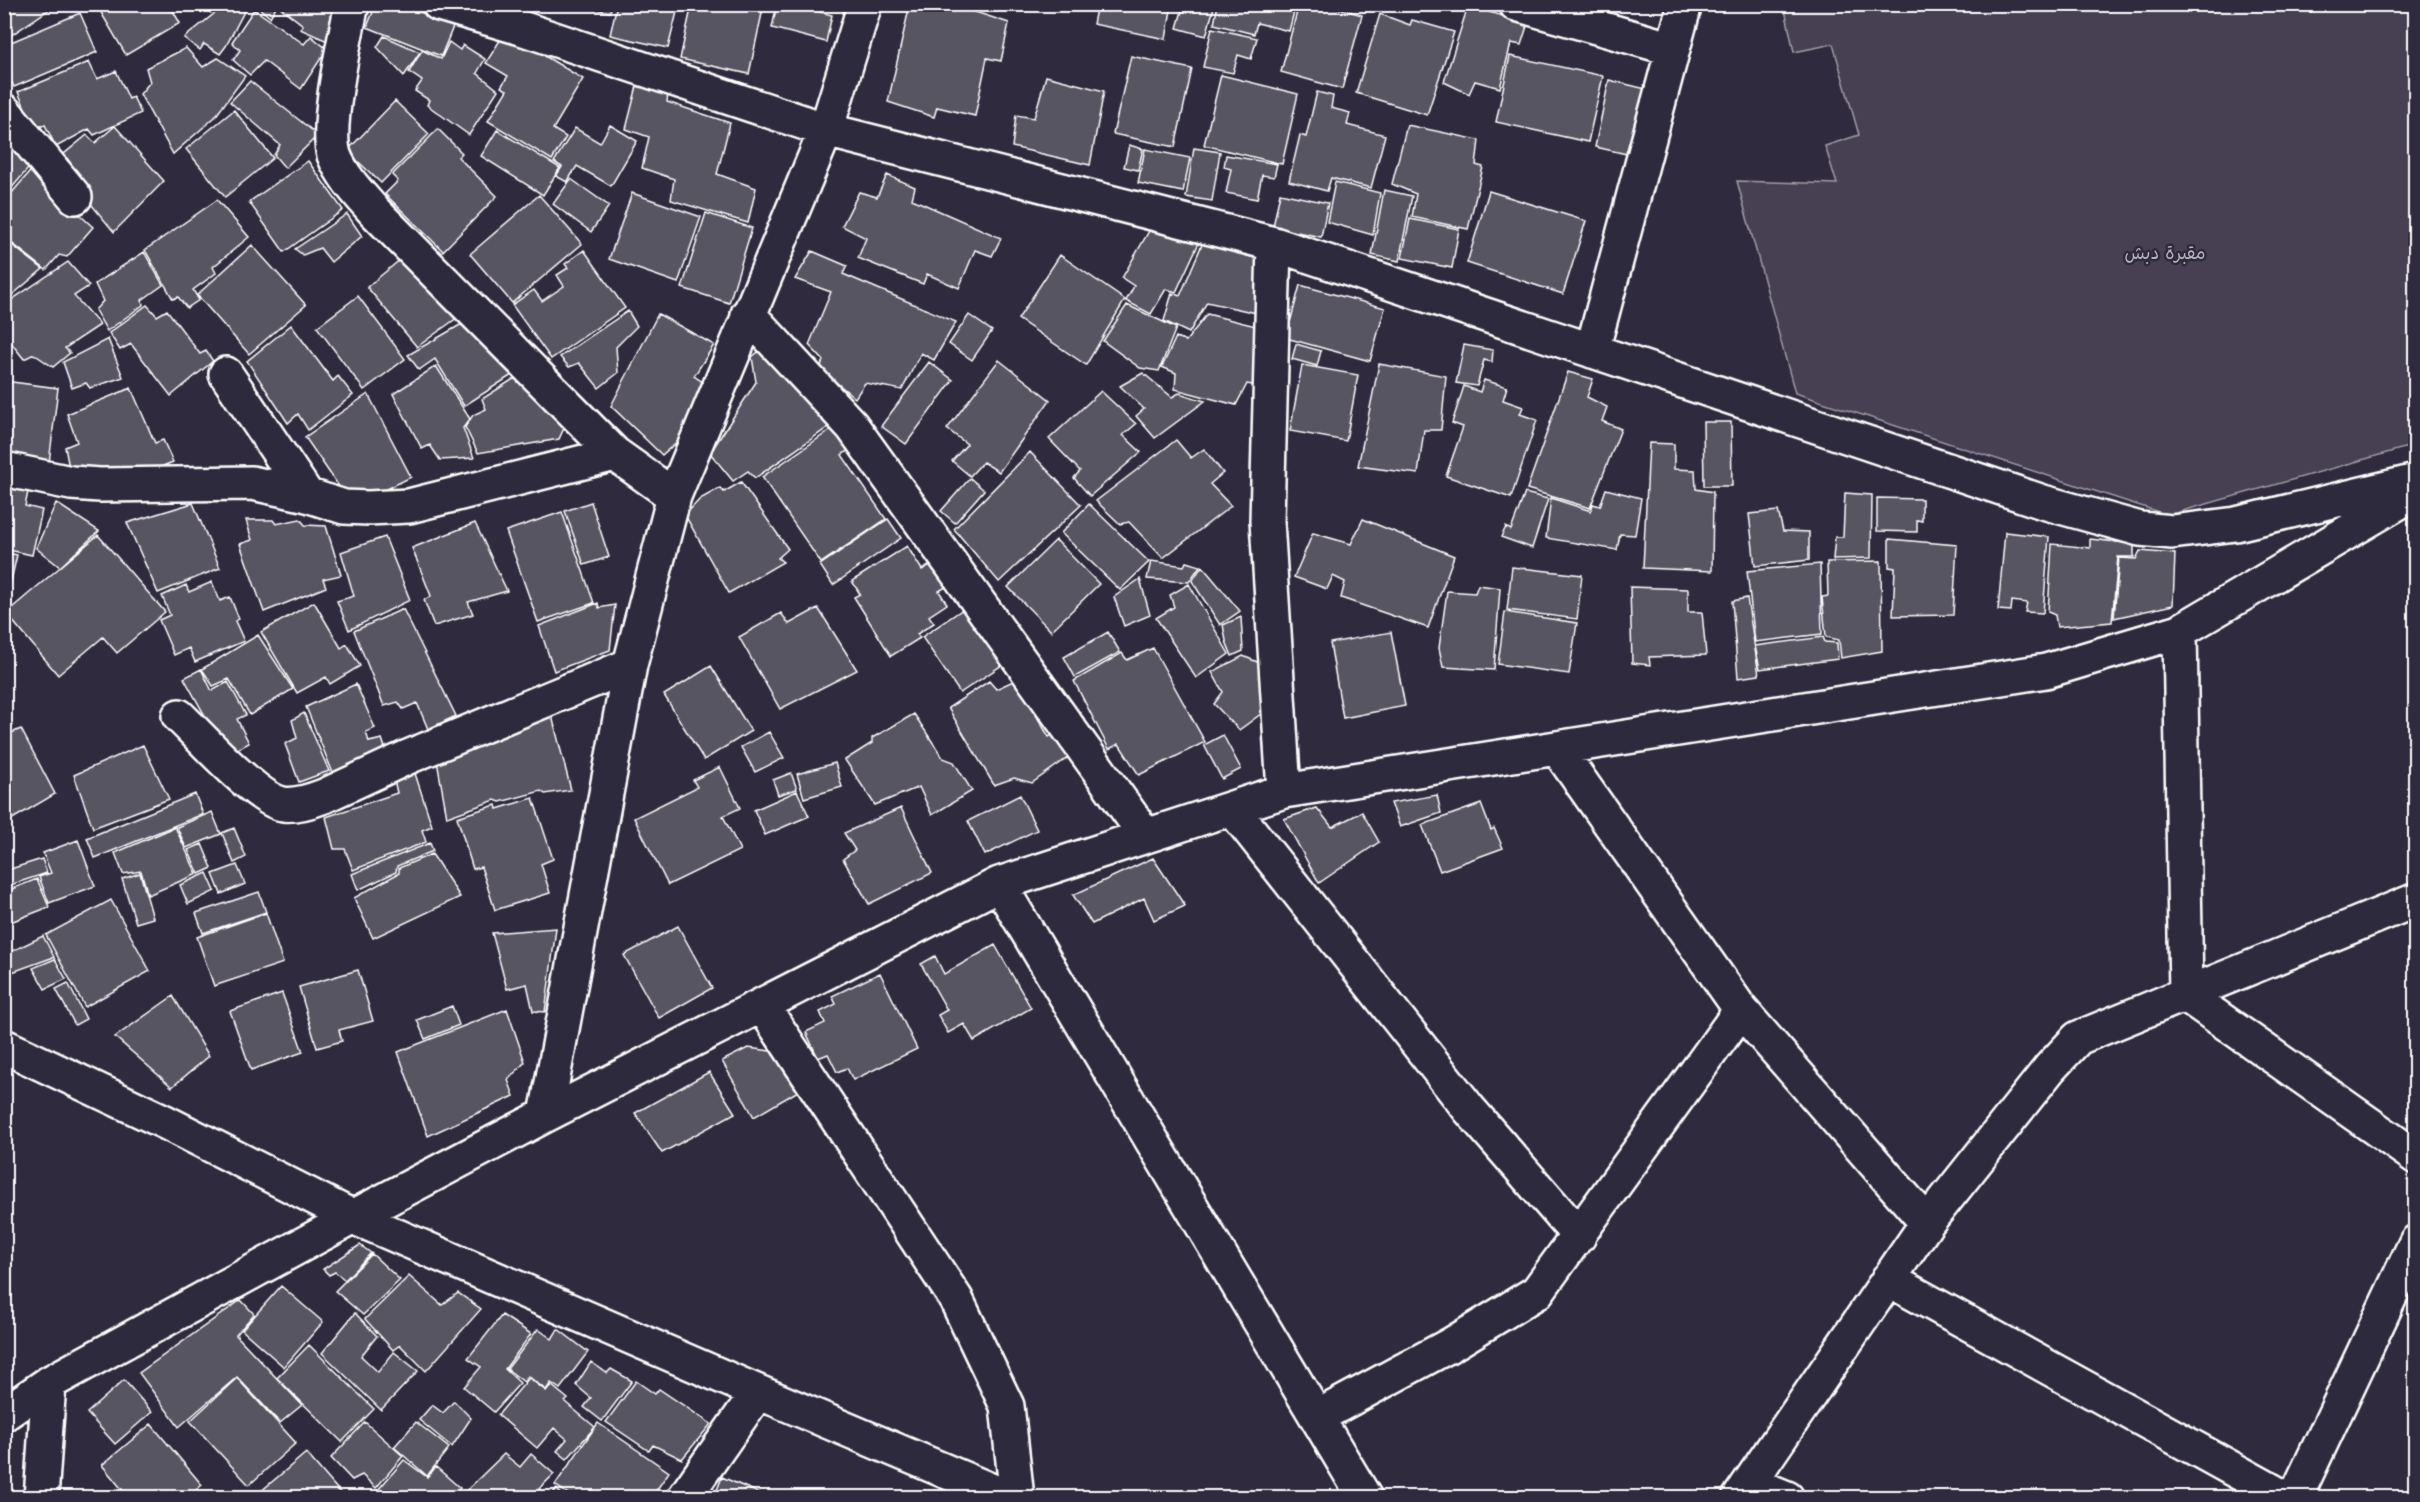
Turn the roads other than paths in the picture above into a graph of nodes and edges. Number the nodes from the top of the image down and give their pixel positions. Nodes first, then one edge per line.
1 (352, 4) edge
2 (439, 4) edge
3 (864, 4) edge
4 (1516, 4) edge
5 (1685, 4) edge
6 (524, 16) edge
7 (1673, 49) junction
8 (4, 111) edge
9 (826, 130) junction
10 (75, 197) dead end
11 (1274, 244) junction
12 (748, 314) junction
13 (1592, 351) junction
14 (226, 374) dead end
15 (615, 454) junction
16 (4, 470) edge
17 (2415, 481) edge
18 (2415, 492) edge
19 (307, 495) junction
20 (674, 496) junction
21 (2180, 631) junction
22 (630, 665) junction
23 (179, 717) dead end
24 (1557, 748) junction
25 (1284, 790) junction
26 (1232, 808) junction
27 (1146, 836) junction
28 (999, 884) junction
29 (2415, 900) edge
30 (2186, 995) junction
31 (762, 1005) junction
32 (1741, 1010) junction
33 (4, 1046) edge
34 (546, 1115) junction
35 (2415, 1157) edge
36 (353, 1217) junction
37 (1928, 1223) junction
38 (1579, 1236) junction
39 (2415, 1242) edge
40 (1888, 1279) junction
41 (50, 1383) junction
42 (758, 1392) junction
43 (4, 1414) edge
44 (1317, 1417) junction
45 (1744, 1490) edge
46 (41, 1497) edge
47 (684, 1497) edge
48 (1009, 1497) edge
49 (1017, 1497) edge
50 (1365, 1497) edge
51 (1787, 1497) edge
52 (2285, 1497) edge
53 (2295, 1497) edge

1 - 15 street
2 - 6 street
3 - 9 street
4 - 7 street
5 - 7 street
6 - 9 street
7 - 13 street
8 - 10 street
9 - 11 street
9 - 12 street
11 - 13 street
11 - 25 street
12 - 20 street
12 - 27 street
13 - 17 street
14 - 19 street
15 - 19 street
15 - 20 street
16 - 19 street
18 - 21 street
20 - 22 street
21 - 24 street
21 - 30 street
22 - 23 street
22 - 34 street
24 - 25 street
24 - 32 street
25 - 26 street
26 - 27 street
26 - 38 street
27 - 28 street
28 - 31 street
28 - 44 street
29 - 30 street
30 - 35 street
30 - 37 street
31 - 34 street
31 - 49 street
32 - 37 street
32 - 38 street
33 - 36 street
34 - 36 street
36 - 41 street
36 - 42 street
37 - 40 street
38 - 44 street
39 - 53 street
40 - 45 street
40 - 52 street
41 - 43 street
41 - 46 street
42 - 47 street
42 - 48 street
44 - 50 street
45 - 51 street

